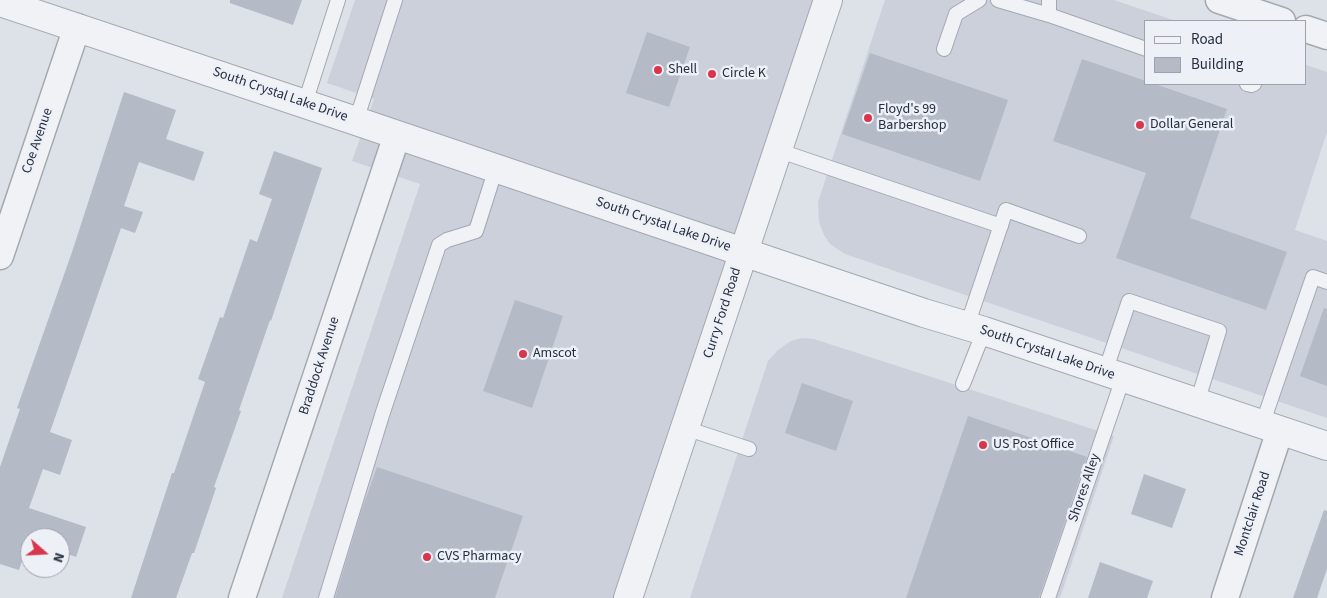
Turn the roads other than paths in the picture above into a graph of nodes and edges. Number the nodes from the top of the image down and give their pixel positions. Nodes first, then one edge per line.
1 (338, 0) edge
2 (395, 0) edge
3 (828, 0) edge
4 (979, 0) edge
5 (998, 0) edge
6 (1048, 0) edge
7 (1219, 0) edge
8 (0, 2) edge
9 (1049, 15) junction
10 (1279, 20) edge
11 (77, 27) junction
12 (944, 48) dead end
13 (1144, 48) edge
14 (305, 103) junction
15 (356, 121) junction
16 (397, 135) junction
17 (777, 150) junction
18 (496, 168) junction
19 (1001, 226) junction
20 (1080, 236) dead end
21 (743, 252) junction
22 (0, 256) edge
23 (1327, 282) edge
24 (975, 328) junction
25 (1114, 375) junction
26 (963, 384) dead end
27 (1197, 403) junction
28 (685, 428) junction
29 (1271, 428) junction
30 (1327, 446) edge
31 (749, 449) dead end
32 (242, 598) edge
33 (326, 598) edge
34 (628, 598) edge
35 (1048, 598) edge
36 (1225, 598) edge

1 - 14 lane
2 - 15 lane
3 - 17 street, Curry Ford Road
4 - 12 lane
5 - 9 lane
6 - 9 lane
7 - 10 street
8 - 11 street, South Crystal Lake Drive
9 - 13 lane
11 - 14 street, South Crystal Lake Drive
11 - 22 street, Coe Avenue
14 - 15 street, South Crystal Lake Drive
15 - 16 street, South Crystal Lake Drive
16 - 18 street, South Crystal Lake Drive
16 - 32 street, Braddock Avenue
17 - 19 lane
17 - 21 street, Curry Ford Road
18 - 21 street, South Crystal Lake Drive
18 - 33 lane
19 - 20 lane
19 - 24 lane
21 - 24 street, South Crystal Lake Drive
21 - 28 street, Curry Ford Road
23 - 29 lane
24 - 25 street, South Crystal Lake Drive
24 - 26 lane
25 - 27 street, South Crystal Lake Drive
25 - 27 lane, Shores Alley
25 - 35 lane, Shores Alley
27 - 29 street, South Crystal Lake Drive
28 - 31 lane
28 - 34 street, Curry Ford Road
29 - 30 street, South Crystal Lake Drive
29 - 36 street, Montclair Road

